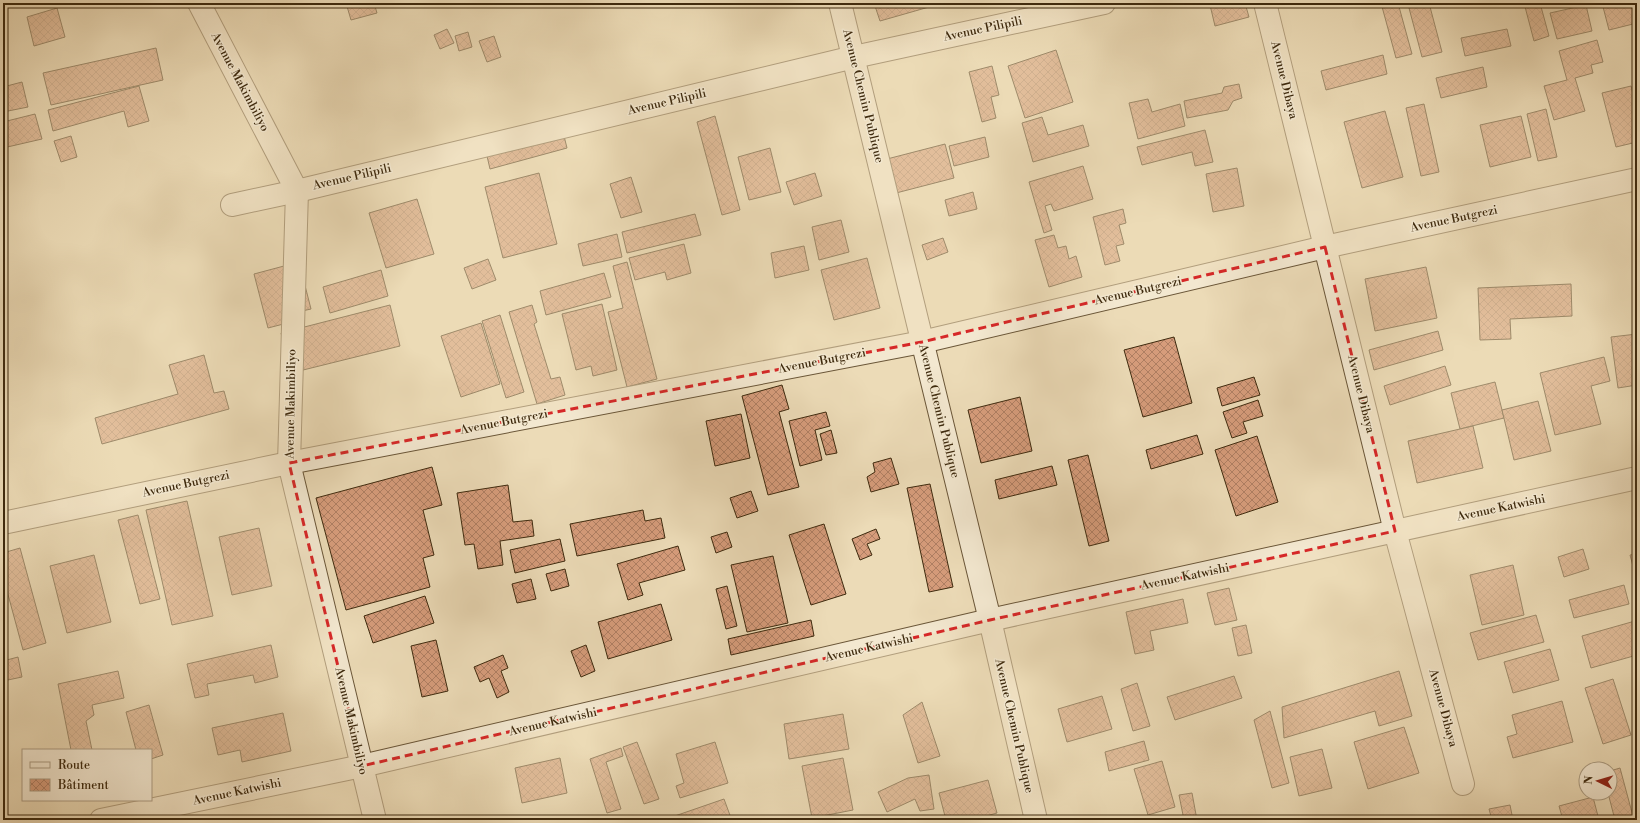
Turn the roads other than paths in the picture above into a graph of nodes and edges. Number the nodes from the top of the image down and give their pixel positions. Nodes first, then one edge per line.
1 (199, 3) edge
2 (840, 3) edge
3 (1104, 3) edge
4 (1265, 3) edge
5 (854, 57) junction
6 (1637, 179) edge
7 (297, 191) junction
8 (232, 204) dead end
9 (1325, 247) junction
10 (922, 342) junction
11 (289, 462) junction
12 (1637, 478) edge
13 (3, 523) edge
14 (1395, 531) junction
15 (990, 620) junction
16 (362, 766) junction
17 (1463, 784) dead end
18 (101, 820) edge
19 (375, 820) edge
20 (1036, 820) edge

1 - 7 street, Avenue Makimbiliyo
2 - 5 street, Avenue Chemin Publique
3 - 5 street, Avenue Pilipili
4 - 9 street, Avenue Dibaya
5 - 7 street, Avenue Pilipili
5 - 10 street, Avenue Chemin Publique
6 - 9 street, Avenue Butgrezi
7 - 8 street, Avenue Pilipili
7 - 11 street, Avenue Makimbiliyo
9 - 10 street, Avenue Butgrezi
9 - 14 street, Avenue Dibaya
10 - 11 street, Avenue Butgrezi
10 - 15 street, Avenue Chemin Publique
11 - 13 street, Avenue Butgrezi
11 - 16 street, Avenue Makimbiliyo
12 - 14 street, Avenue Katwishi
14 - 15 street, Avenue Katwishi
14 - 17 street, Avenue Dibaya
15 - 16 street, Avenue Katwishi
15 - 20 street, Avenue Chemin Publique
16 - 18 street, Avenue Katwishi
16 - 19 street, Avenue Makimbiliyo

